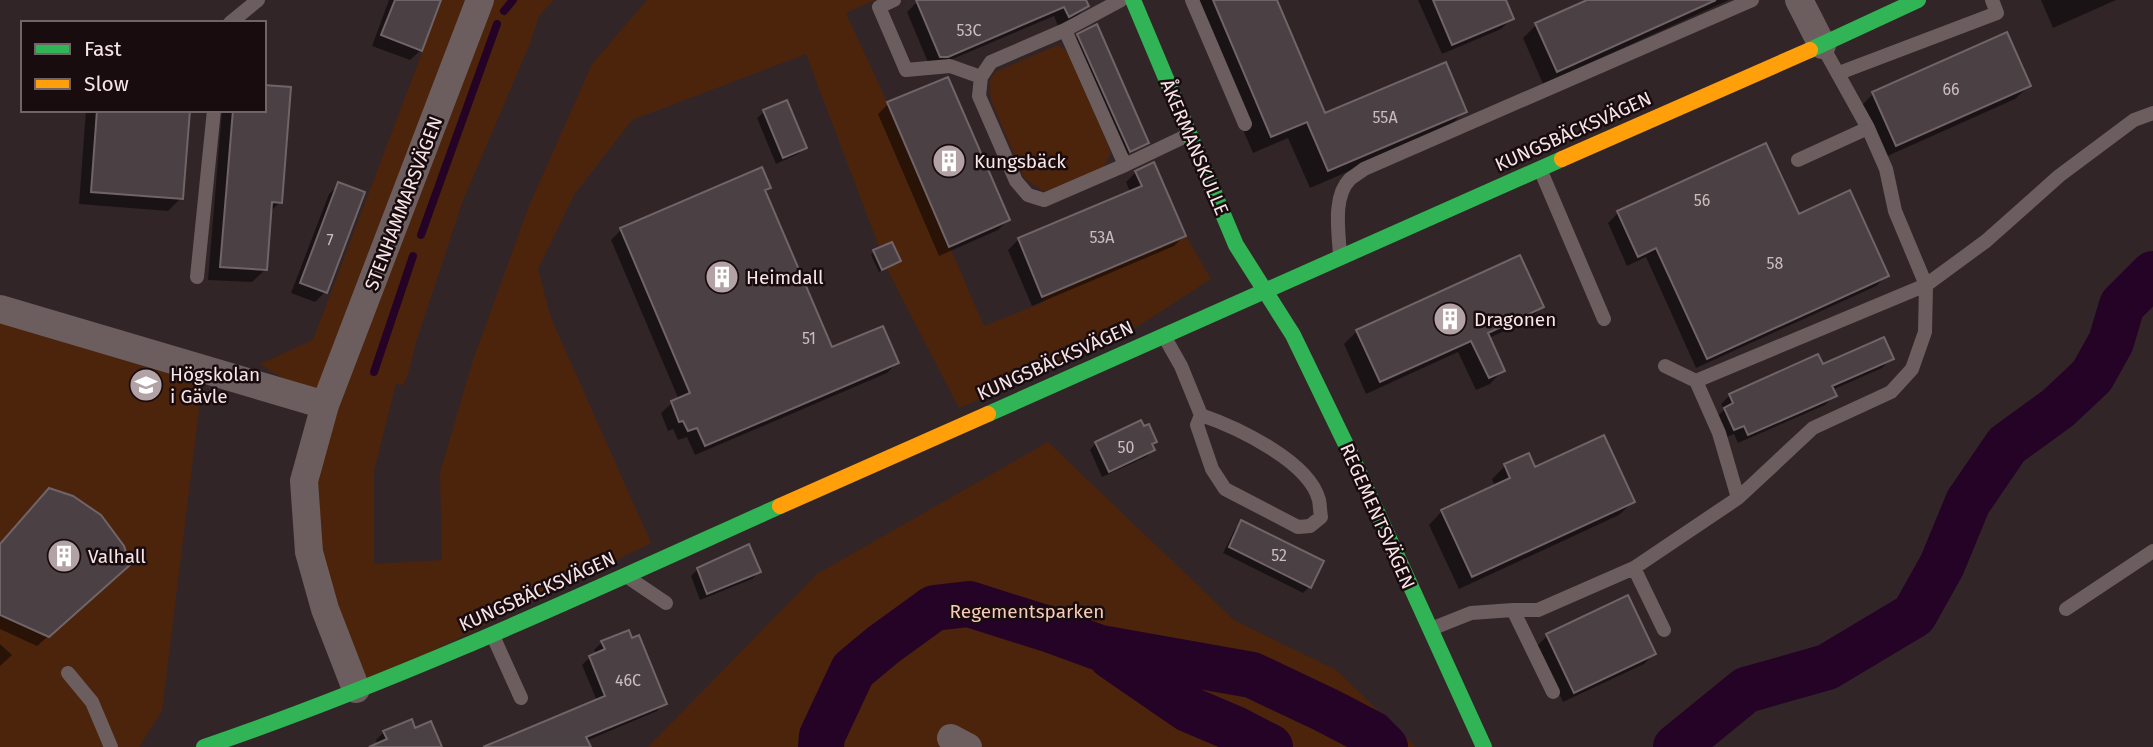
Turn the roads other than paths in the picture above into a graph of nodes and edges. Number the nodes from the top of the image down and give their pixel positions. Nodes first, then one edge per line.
1 (258, 0) edge
2 (480, 0) edge
3 (894, 0) edge
4 (1121, 0) edge
5 (1133, 0) edge
6 (1192, 0) edge
7 (1752, 0) edge
8 (1799, 0) edge
9 (1917, 0) edge
10 (1992, 0) edge
11 (232, 21) edge
12 (1065, 30) junction
13 (1822, 45) junction
14 (1839, 73) junction
15 (981, 76) junction
16 (214, 112) edge
17 (2153, 113) edge
18 (1245, 124) dead end
19 (1868, 128) junction
20 (1190, 134) junction
21 (1798, 160) dead end
22 (1125, 165) junction
23 (1540, 169) junction
24 (1340, 257) junction
25 (197, 277) dead end
26 (1926, 285) junction
27 (1264, 289) junction
28 (0, 309) edge
29 (1604, 319) dead end
30 (1164, 335) junction
31 (1665, 366) dead end
32 (1696, 381) junction
33 (325, 405) junction
34 (1201, 415) junction
35 (1738, 498) junction
36 (2153, 551) edge
37 (1634, 568) junction
38 (625, 576) junction
39 (666, 603) dead end
40 (2066, 609) dead end
41 (1513, 610) junction
42 (1430, 629) junction
43 (1664, 630) dead end
44 (493, 635) junction
45 (68, 673) dead end
46 (356, 689) junction
47 (1553, 692) dead end
48 (521, 698) dead end
49 (111, 747) edge
50 (204, 747) edge
51 (1484, 747) edge

1 - 11 lane
2 - 33 street, STENHAMMARSVÄGEN
3 - 15 lane
4 - 12 lane
5 - 20 street, ÅKERMANSKULLE
6 - 18 lane
7 - 24 lane
8 - 13 street
9 - 13 street, KUNGSBÄCKSVÄGEN
10 - 14 lane
12 - 15 lane
12 - 22 lane
13 - 14 lane
13 - 23 street, KUNGSBÄCKSVÄGEN
14 - 19 lane
15 - 22 lane
16 - 25 lane
17 - 26 lane
19 - 21 lane
19 - 26 lane
20 - 22 lane
20 - 27 street, ÅKERMANSKULLE
23 - 24 street, KUNGSBÄCKSVÄGEN
23 - 29 lane
24 - 27 street, KUNGSBÄCKSVÄGEN
26 - 32 lane
26 - 35 lane
27 - 30 street, KUNGSBÄCKSVÄGEN
27 - 42 street, REGEMENTSVÄGEN
28 - 33 street
30 - 34 lane
30 - 38 street, KUNGSBÄCKSVÄGEN
31 - 32 lane
32 - 35 lane
33 - 46 street, STENHAMMARSVÄGEN
34 - 34 lane
35 - 37 lane
36 - 40 lane
37 - 41 lane
37 - 43 lane
38 - 39 lane
38 - 44 street, KUNGSBÄCKSVÄGEN
41 - 42 lane
41 - 47 lane
42 - 51 street, REGEMENTSVÄGEN
44 - 46 street, KUNGSBÄCKSVÄGEN
44 - 48 lane
45 - 49 lane
46 - 50 street, KUNGSBÄCKSVÄGEN

